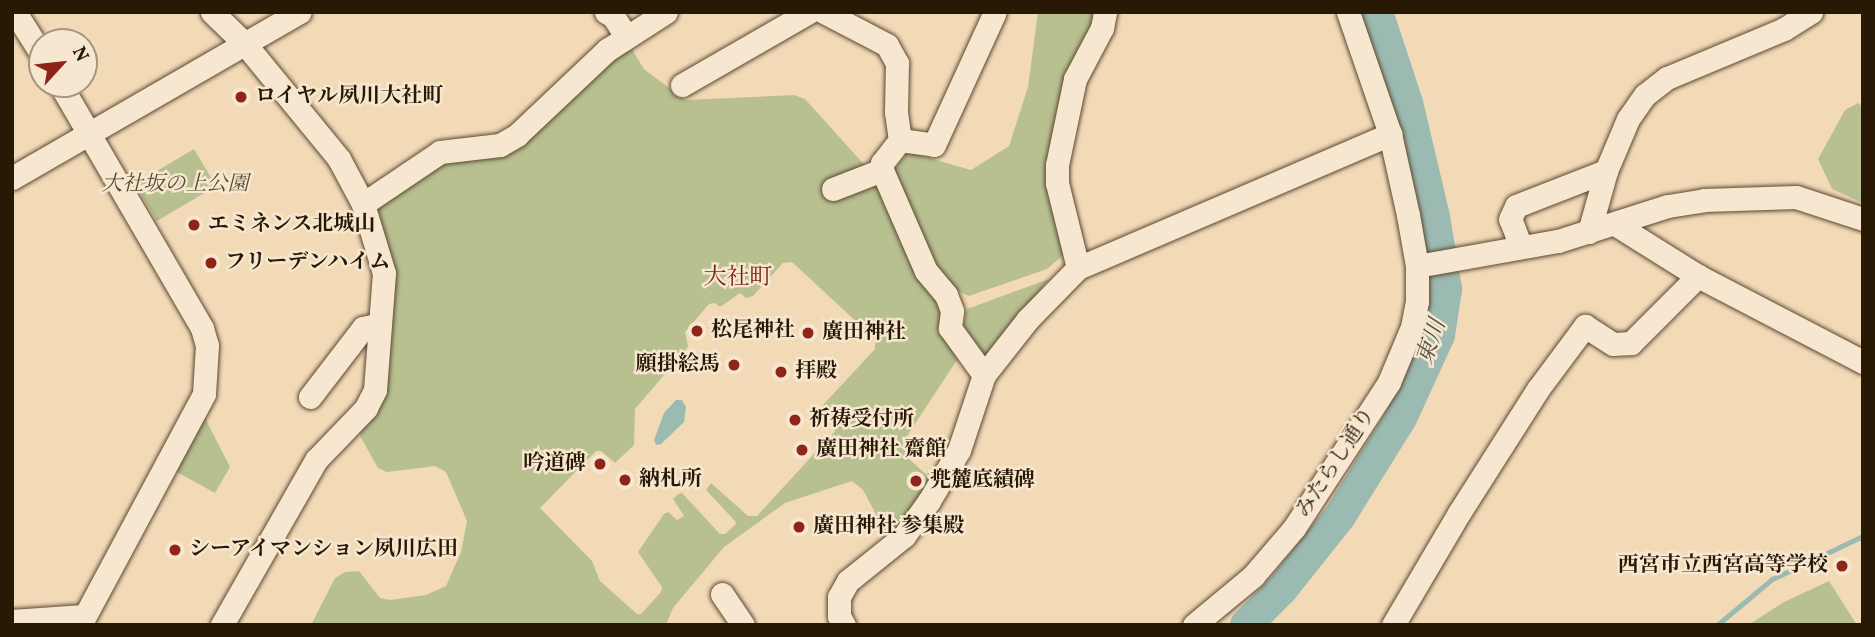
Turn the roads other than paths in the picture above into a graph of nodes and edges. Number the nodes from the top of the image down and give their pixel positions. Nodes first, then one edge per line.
1 (15, 12) edge
2 (212, 12) edge
3 (300, 12) edge
4 (606, 12) edge
5 (666, 12) edge
6 (808, 12) edge
7 (824, 12) edge
8 (995, 12) edge
9 (1105, 12) edge
10 (1348, 12) edge
11 (1811, 12) edge
12 (28, 33) edge
13 (626, 36) junction
14 (245, 44) junction
15 (682, 85) dead end
16 (69, 98) edge
17 (92, 134) junction
18 (1390, 134) junction
19 (900, 141) junction
20 (882, 170) junction
21 (1606, 171) junction
22 (12, 178) edge
23 (833, 189) dead end
24 (363, 204) junction
25 (1863, 219) edge
26 (1615, 224) junction
27 (1589, 232) junction
28 (1521, 247) junction
29 (1424, 265) junction
30 (1078, 268) junction
31 (1698, 276) junction
32 (380, 324) junction
33 (1863, 362) edge
34 (984, 375) junction
35 (310, 397) dead end
36 (722, 594) dead end
37 (12, 621) edge
38 (81, 621) edge
39 (222, 625) edge
40 (743, 625) edge
41 (844, 625) edge
42 (1194, 625) edge
43 (1393, 625) edge

1 - 12 street
2 - 14 street
3 - 14 street
4 - 13 street
5 - 13 street
6 - 15 street
7 - 19 street
8 - 19 street
9 - 30 street
10 - 18 street, みたらし通り
11 - 21 street
13 - 24 street
14 - 17 street
14 - 24 street
16 - 17 street
17 - 22 street
17 - 38 street
18 - 29 street, みたらし通り
18 - 30 street
19 - 20 street
20 - 23 street
20 - 34 street
21 - 27 street
21 - 28 street
24 - 32 street
25 - 26 street
26 - 27 street
26 - 31 street
27 - 28 street
28 - 29 street
29 - 42 street, みたらし通り
30 - 34 street
31 - 33 street
31 - 43 street
32 - 35 street
32 - 39 street
34 - 41 street
36 - 40 street
37 - 38 street

